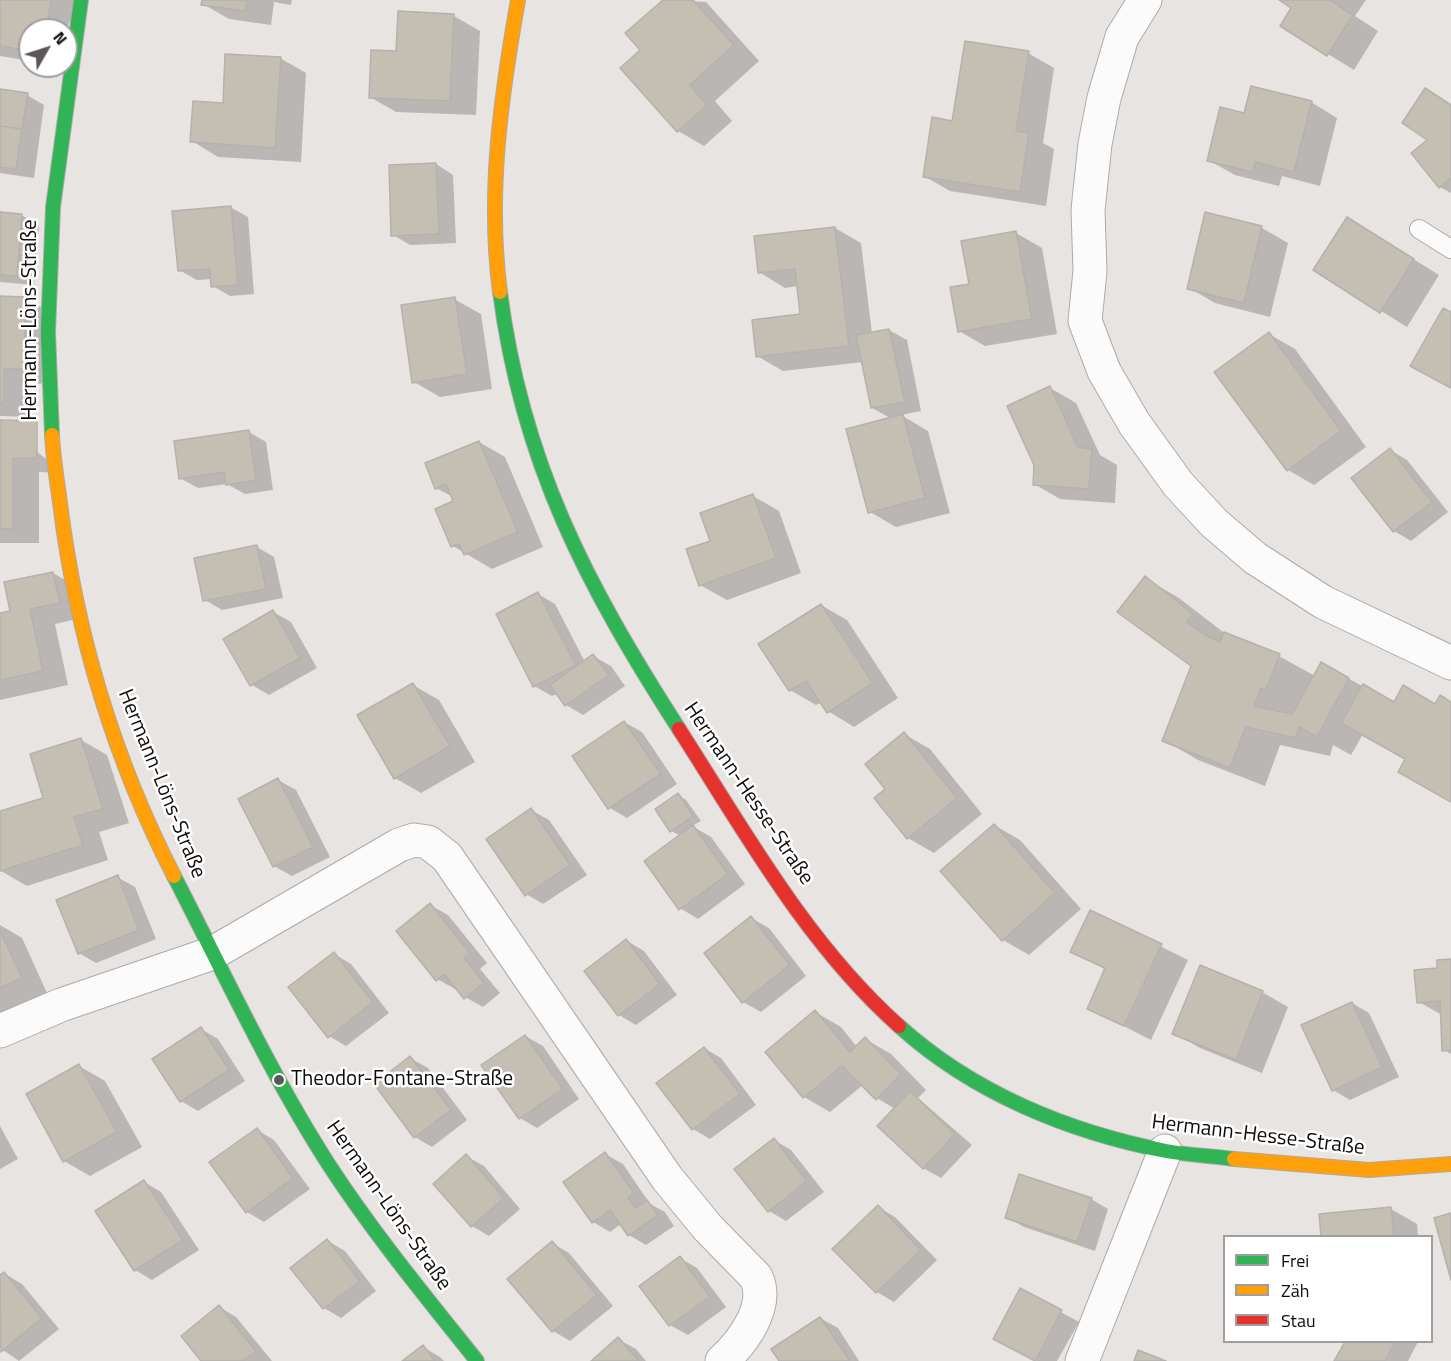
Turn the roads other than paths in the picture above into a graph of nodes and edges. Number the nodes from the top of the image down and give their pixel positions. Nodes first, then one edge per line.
1 (81, 0) edge
2 (518, 0) edge
3 (1145, 0) edge
4 (1419, 229) dead end
5 (1451, 249) edge
6 (1451, 663) edge
7 (213, 953) junction
8 (0, 1031) edge
9 (1165, 1150) junction
10 (1451, 1164) edge
11 (477, 1361) edge
12 (722, 1361) edge
13 (1082, 1361) edge

1 - 7 street, Hermann-Löns-Straße
2 - 9 street, Hermann-Hesse-Straße
3 - 6 street
4 - 5 lane
7 - 8 street
7 - 11 street, Hermann-Löns-Straße
7 - 12 street
9 - 10 street, Hermann-Hesse-Straße
9 - 13 street

